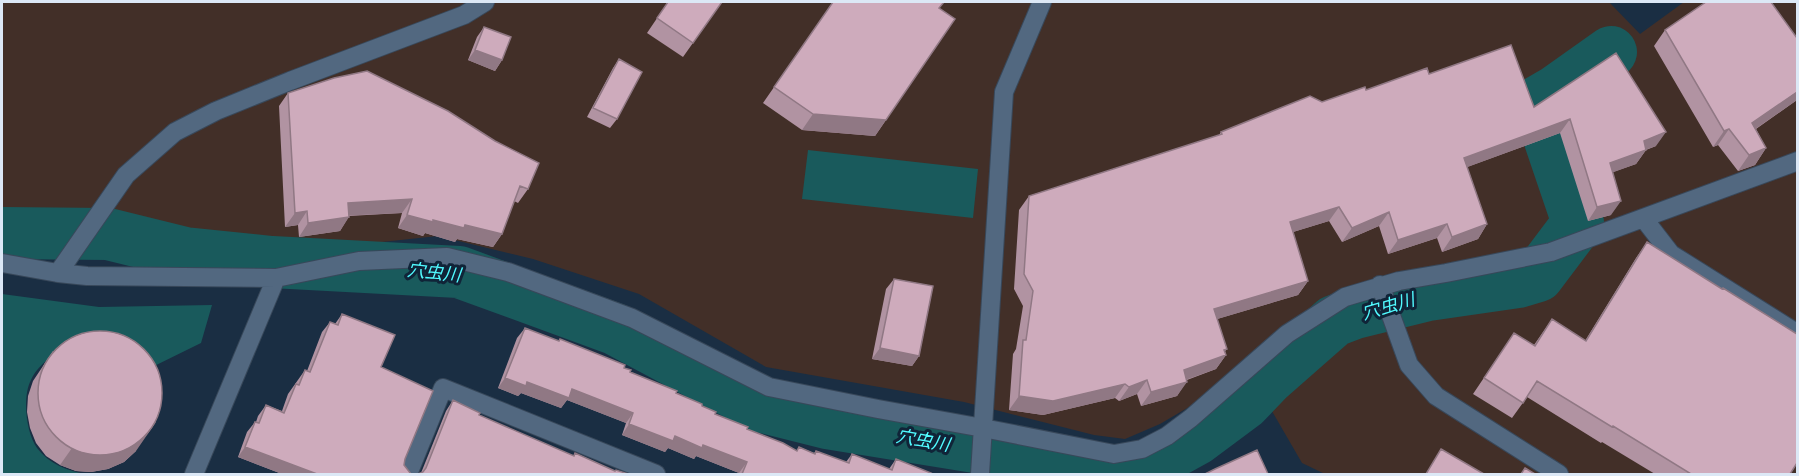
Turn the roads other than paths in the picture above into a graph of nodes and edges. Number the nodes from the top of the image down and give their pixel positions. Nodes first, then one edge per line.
1 (485, 2) edge
2 (1042, 2) edge
3 (1797, 162) edge
4 (1644, 219) junction
5 (2, 263) edge
6 (58, 273) junction
7 (276, 278) junction
8 (1380, 285) junction
9 (1797, 334) edge
10 (983, 428) junction
11 (195, 474) edge
12 (408, 474) edge
13 (656, 474) edge
14 (980, 474) edge
15 (1559, 474) edge

1 - 6 street
2 - 10 street
3 - 4 street
4 - 8 street
4 - 9 street
5 - 6 street
6 - 7 street
7 - 10 street
7 - 11 street
8 - 10 street
8 - 15 street
10 - 14 street
12 - 13 street

